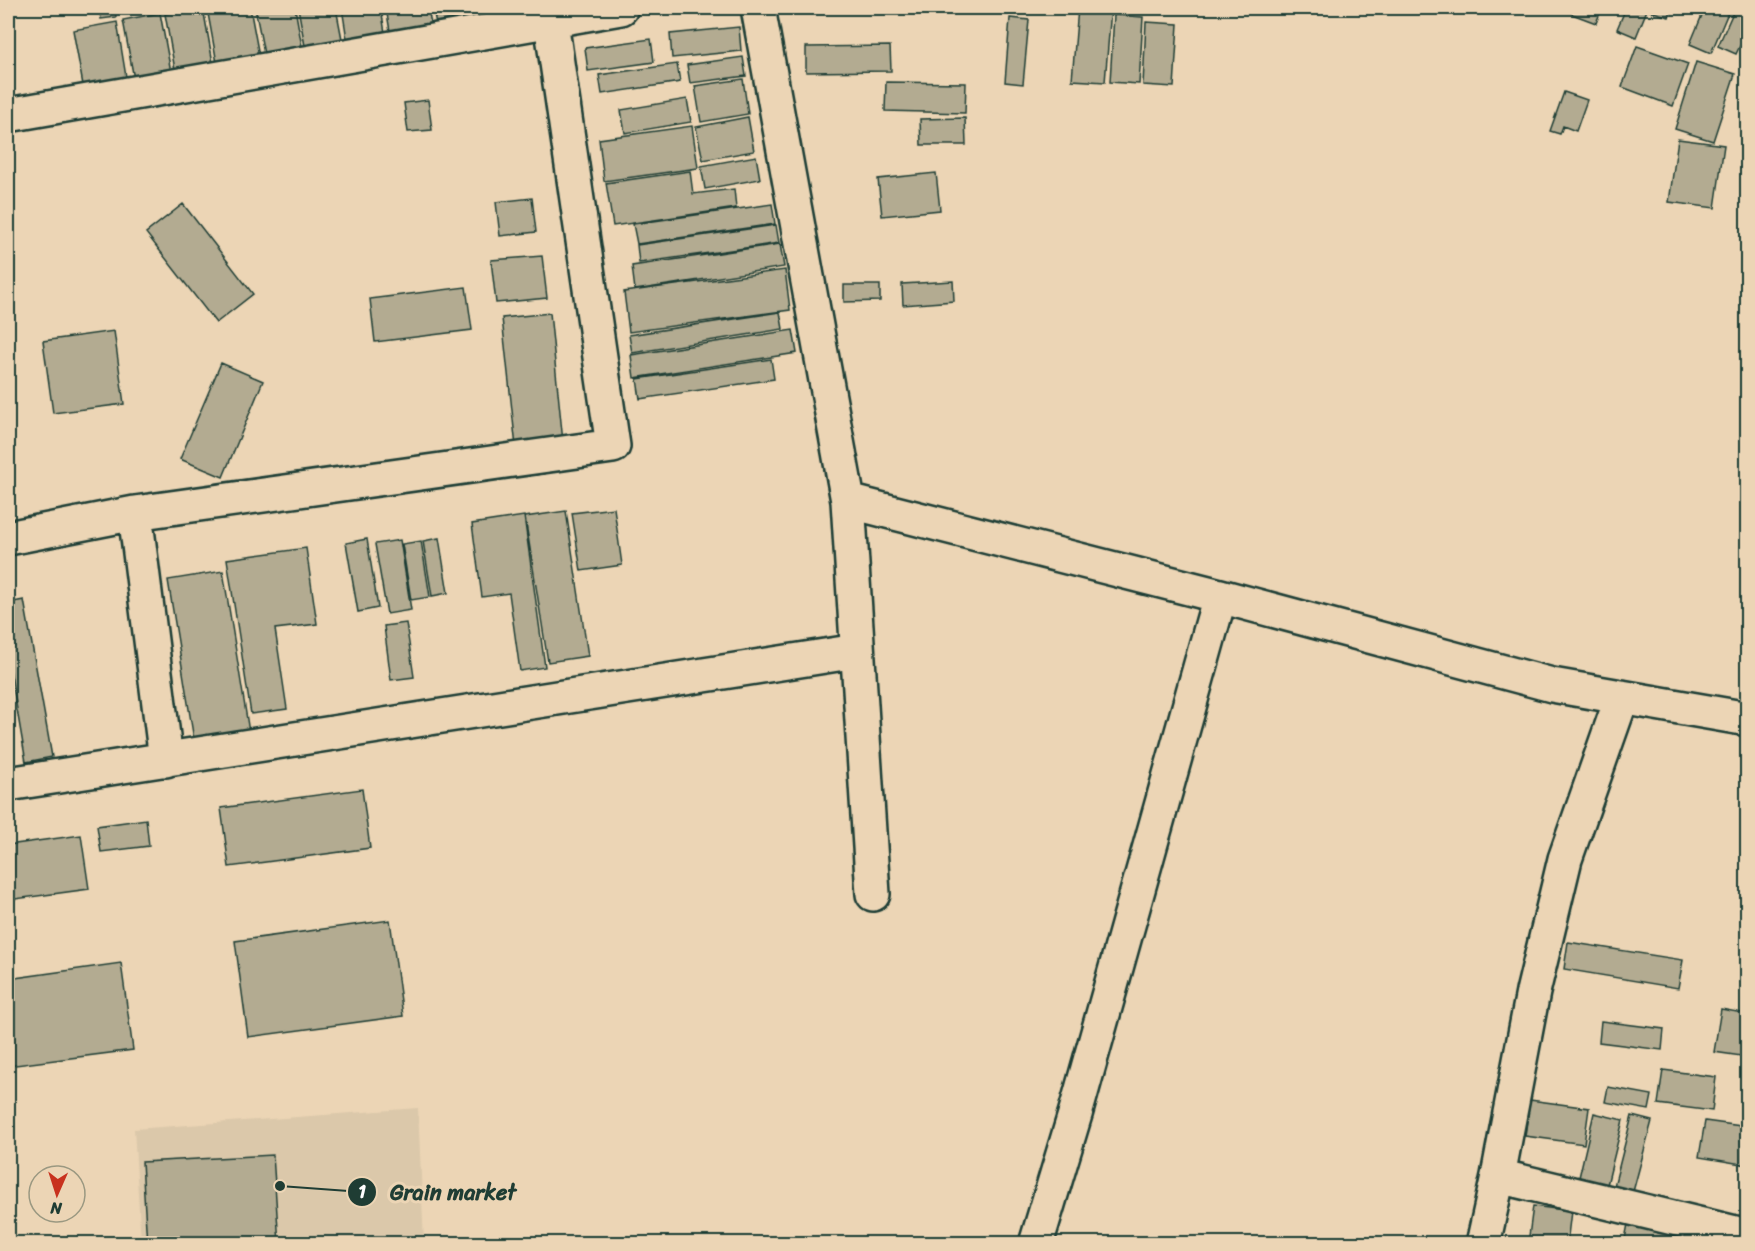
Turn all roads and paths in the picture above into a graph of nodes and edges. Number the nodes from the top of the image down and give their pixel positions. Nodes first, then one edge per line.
1 (621, 8) edge
2 (758, 8) edge
3 (550, 14) edge
4 (8, 115) edge
5 (848, 501) junction
6 (135, 513) junction
7 (8, 538) edge
8 (1220, 596) junction
9 (858, 651) junction
10 (1622, 697) junction
11 (1748, 719) edge
12 (166, 760) junction
13 (8, 784) edge
14 (873, 894) dead end
15 (1498, 1176) junction
16 (1748, 1236) edge
17 (1036, 1244) edge
18 (1483, 1244) edge

1 - 3 street
2 - 5 street
3 - 4 street
3 - 6 street
5 - 8 street
5 - 9 street
6 - 7 street
6 - 12 street
8 - 10 street
8 - 17 street
9 - 12 street
9 - 14 street
10 - 11 street
10 - 15 street
12 - 13 street
15 - 16 street
15 - 18 street

